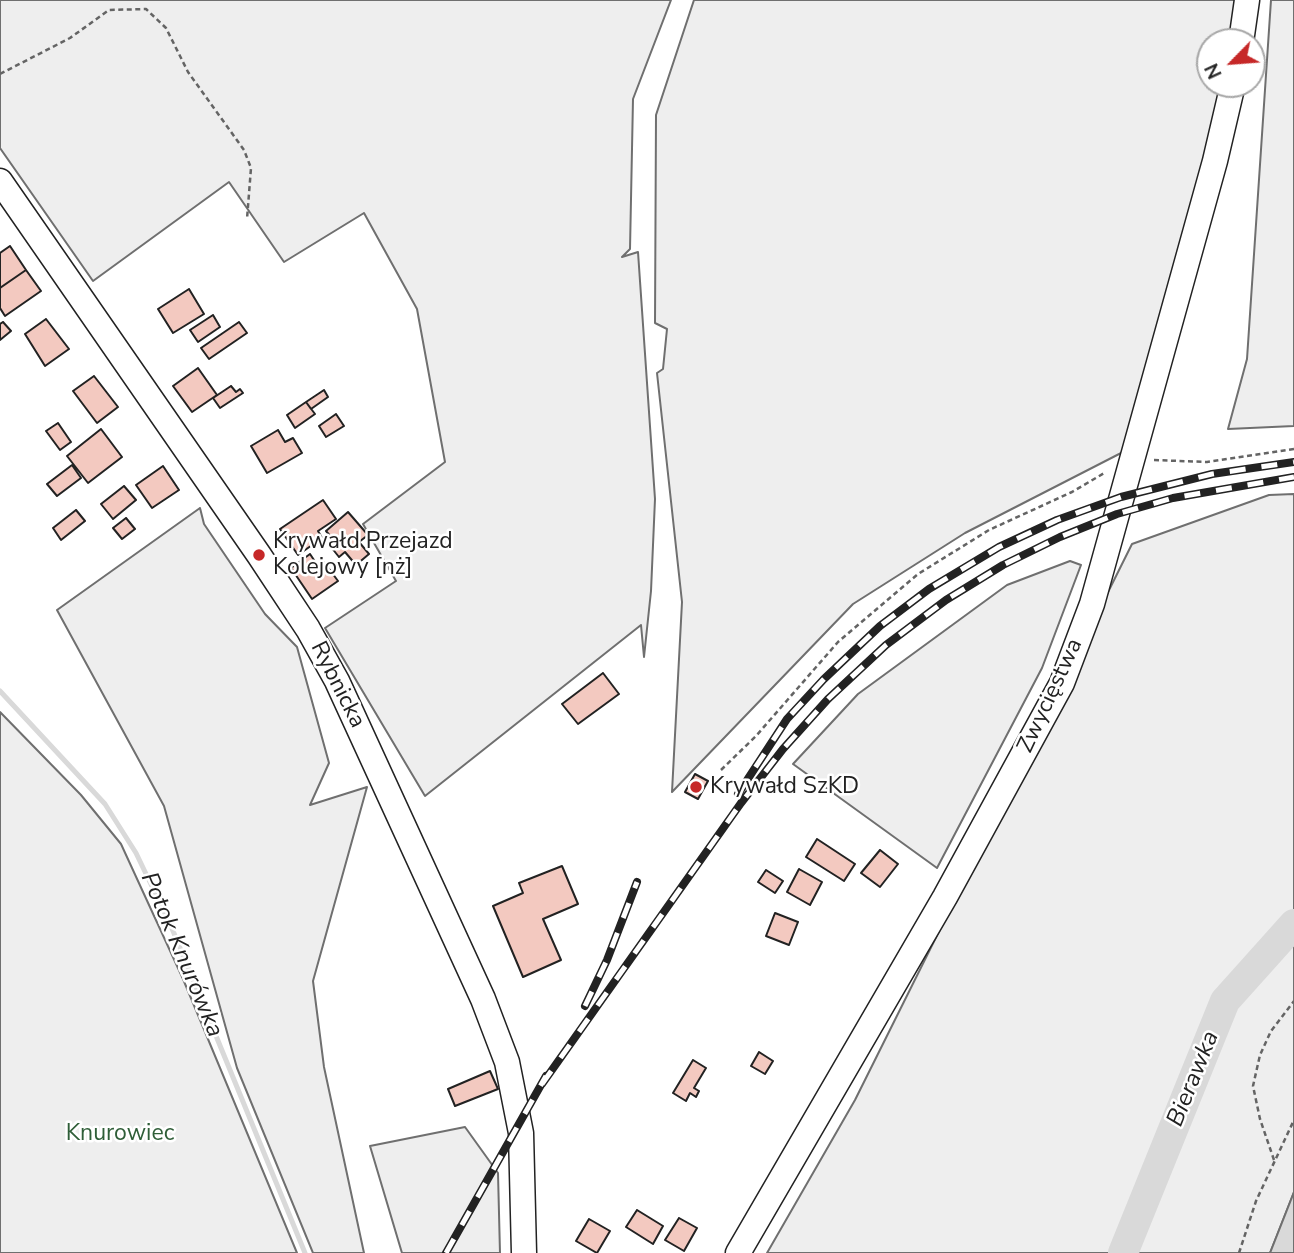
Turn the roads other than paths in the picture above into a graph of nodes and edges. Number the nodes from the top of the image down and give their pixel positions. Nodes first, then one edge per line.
1 (1247, 0) edge
2 (1243, 28) edge
3 (1230, 98) edge
4 (0, 181) edge
5 (524, 1253) edge
6 (738, 1253) edge

1 - 2 main road
3 - 6 main road, Zwycięstwa
4 - 5 main road, Rybnicka

